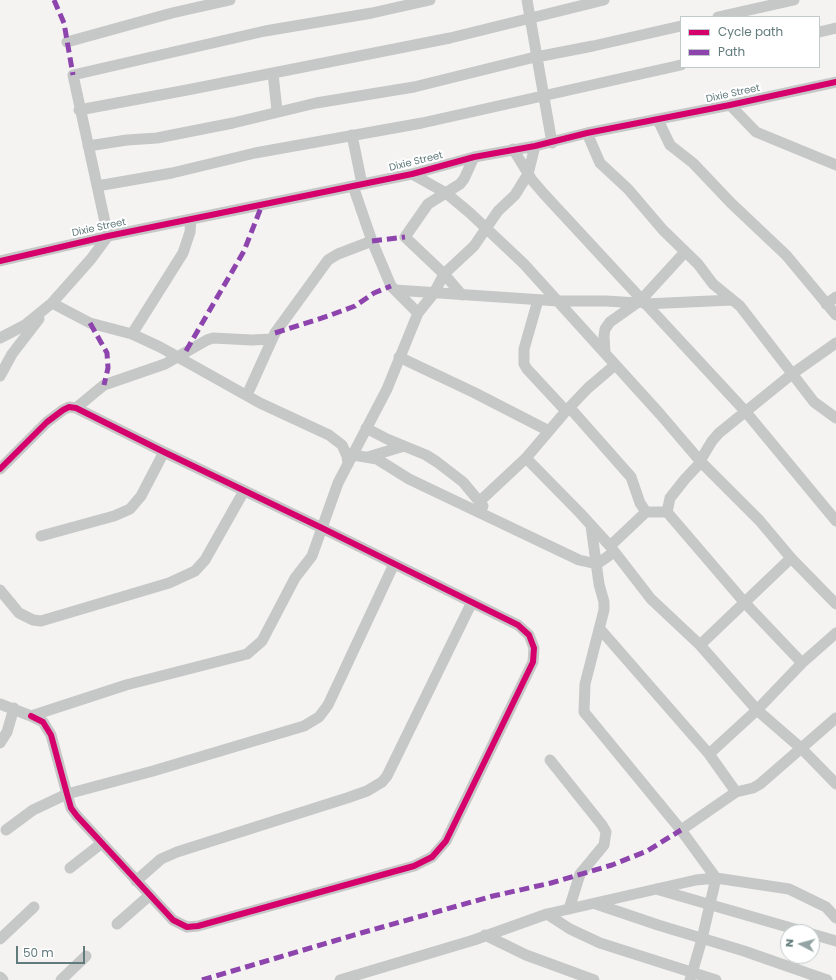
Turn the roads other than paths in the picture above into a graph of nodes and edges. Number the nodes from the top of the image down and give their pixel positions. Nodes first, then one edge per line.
1 (230, 0) edge
2 (430, 0) edge
3 (527, 0) edge
4 (604, 0) edge
5 (794, 0) edge
6 (722, 16) edge
7 (530, 17) junction
8 (680, 26) edge
9 (836, 28) edge
10 (820, 32) edge
11 (67, 42) dead end
12 (537, 56) junction
13 (680, 65) edge
14 (273, 73) junction
15 (836, 82) edge
16 (544, 95) junction
17 (730, 105) junction
18 (79, 110) junction
19 (277, 111) junction
20 (658, 120) junction
21 (587, 133) junction
22 (352, 135) junction
23 (552, 143) junction
24 (88, 146) junction
25 (535, 146) junction
26 (513, 149) junction
27 (474, 157) junction
28 (836, 165) edge
29 (412, 174) junction
30 (528, 174) junction
31 (358, 185) junction
32 (97, 186) junction
33 (446, 193) junction
34 (191, 219) junction
35 (486, 227) junction
36 (108, 236) junction
37 (372, 241) junction
38 (685, 252) junction
39 (0, 261) edge
40 (444, 274) junction
41 (394, 290) junction
42 (434, 292) junction
43 (462, 294) junction
44 (836, 297) edge
45 (538, 300) junction
46 (732, 300) junction
47 (558, 301) junction
48 (642, 302) junction
49 (826, 304) junction
50 (48, 306) junction
51 (418, 313) junction
52 (836, 315) edge
53 (132, 334) junction
54 (0, 338) edge
55 (272, 339) junction
56 (836, 343) edge
57 (605, 354) junction
58 (178, 357) junction
59 (400, 357) junction
60 (615, 365) junction
61 (792, 374) junction
62 (0, 376) edge
63 (247, 395) junction
64 (76, 408) junction
65 (568, 409) junction
66 (745, 411) junction
67 (836, 418) edge
68 (366, 428) junction
69 (549, 432) junction
70 (404, 446) junction
71 (164, 452) junction
72 (368, 457) junction
73 (526, 458) junction
74 (350, 460) junction
75 (701, 461) junction
76 (0, 469) edge
77 (244, 491) junction
78 (480, 501) junction
79 (646, 512) junction
80 (667, 512) junction
81 (490, 517) junction
82 (836, 521) edge
83 (591, 526) junction
84 (322, 528) junction
85 (41, 536) dead end
86 (612, 549) junction
87 (791, 558) junction
88 (394, 564) junction
89 (596, 564) junction
90 (0, 590) edge
91 (472, 602) junction
92 (745, 603) junction
93 (836, 604) edge
94 (600, 629) junction
95 (836, 632) edge
96 (700, 645) junction
97 (802, 663) junction
98 (0, 704) edge
99 (14, 708) junction
100 (757, 710) junction
101 (31, 716) junction
102 (836, 718) edge
103 (0, 743) edge
104 (802, 749) junction
105 (708, 754) junction
106 (550, 760) dead end
107 (833, 776) edge
108 (736, 792) junction
109 (67, 794) junction
110 (6, 830) dead end
111 (681, 830) junction
112 (102, 843) junction
113 (70, 868) dead end
114 (716, 878) junction
115 (136, 881) junction
116 (654, 888) junction
117 (150, 895) junction
118 (596, 904) junction
119 (710, 905) junction
120 (34, 906) dead end
121 (569, 909) junction
122 (547, 914) junction
123 (836, 918) edge
124 (118, 924) dead end
125 (780, 925) edge
126 (485, 935) junction
127 (820, 936) edge
128 (0, 939) edge
129 (702, 939) junction
130 (836, 941) edge
131 (86, 956) dead end
132 (0, 976) edge
133 (692, 976) edge
134 (3, 980) edge
135 (61, 980) edge
136 (340, 980) edge
137 (594, 980) edge
138 (716, 980) edge
139 (827, 980) edge

1 - 11 street
2 - 18 street
3 - 7 street
4 - 7 street
5 - 6 street
7 - 12 street
7 - 14 street
8 - 12 street
9 - 10 street
12 - 16 street
12 - 19 street
13 - 16 street
14 - 18 street
14 - 19 street
15 - 17 street, Dixie Street
16 - 22 street
16 - 23 street
17 - 20 street, Dixie Street
17 - 28 street
18 - 24 street
19 - 24 street
20 - 21 street, Dixie Street
20 - 49 street
21 - 23 street, Dixie Street
21 - 38 street
22 - 31 street
22 - 32 street
23 - 25 street, Dixie Street
24 - 32 street
25 - 26 street, Dixie Street
25 - 30 street
26 - 27 street, Dixie Street
26 - 30 street
27 - 29 street, Dixie Street
27 - 33 street
29 - 31 street, Dixie Street
29 - 33 street
30 - 35 street
30 - 48 street
31 - 34 street, Dixie Street
31 - 37 street
32 - 36 street
33 - 35 street
33 - 40 street
34 - 36 street, Dixie Street
34 - 53 street
35 - 40 street
35 - 47 street
36 - 39 street, Dixie Street
36 - 50 street
37 - 41 street
37 - 55 street
38 - 46 street
38 - 48 street
40 - 42 street
40 - 43 street
41 - 42 street
41 - 51 street
42 - 43 street
42 - 51 street
43 - 45 street
44 - 49 street
45 - 47 street
45 - 65 street
46 - 48 street
46 - 61 street
47 - 48 street
47 - 57 street
48 - 57 street
48 - 66 street
49 - 52 street
50 - 53 street
50 - 54 street
50 - 62 street
51 - 59 street
53 - 58 street
55 - 58 street
55 - 63 street
56 - 61 street
57 - 60 street
58 - 63 street
58 - 64 street
59 - 68 street
59 - 69 street
60 - 65 street
60 - 75 street
61 - 66 street
61 - 67 street
63 - 74 street
64 - 71 street
64 - 76 street
65 - 69 street
65 - 79 street
66 - 75 street
66 - 82 street
68 - 70 street
68 - 74 street
69 - 73 street
70 - 72 street
70 - 78 street
71 - 77 street
71 - 85 street
72 - 74 street
72 - 81 street
73 - 78 street
73 - 83 street
74 - 84 street
75 - 80 street
75 - 87 street
77 - 84 street
77 - 90 street
78 - 81 street
79 - 80 street
79 - 86 street
80 - 92 street
81 - 89 street
83 - 86 street
83 - 89 street
84 - 88 street
84 - 101 street
86 - 89 street
86 - 96 street
87 - 92 street
87 - 93 street
88 - 91 street
88 - 109 street
89 - 94 street
91 - 115 street
91 - 117 street
92 - 96 street
92 - 97 street
94 - 105 street
94 - 111 street
95 - 97 street
96 - 100 street
97 - 100 street
98 - 99 street
99 - 101 street
99 - 103 street
100 - 104 street
100 - 105 street
101 - 109 street
102 - 104 street
104 - 107 street
104 - 108 street
105 - 108 street
106 - 121 street
108 - 111 street
109 - 110 street
109 - 112 street
111 - 114 street
112 - 113 street
112 - 115 street
114 - 116 street
114 - 119 street
114 - 123 street
115 - 117 street
116 - 118 street
116 - 119 street
117 - 124 street
118 - 121 street
118 - 129 street
119 - 125 street
119 - 129 street
120 - 128 street
121 - 122 street
122 - 126 street
122 - 133 street
126 - 136 street
126 - 137 street
127 - 130 street
129 - 133 street
129 - 139 street
131 - 135 street
132 - 134 street
133 - 138 street

